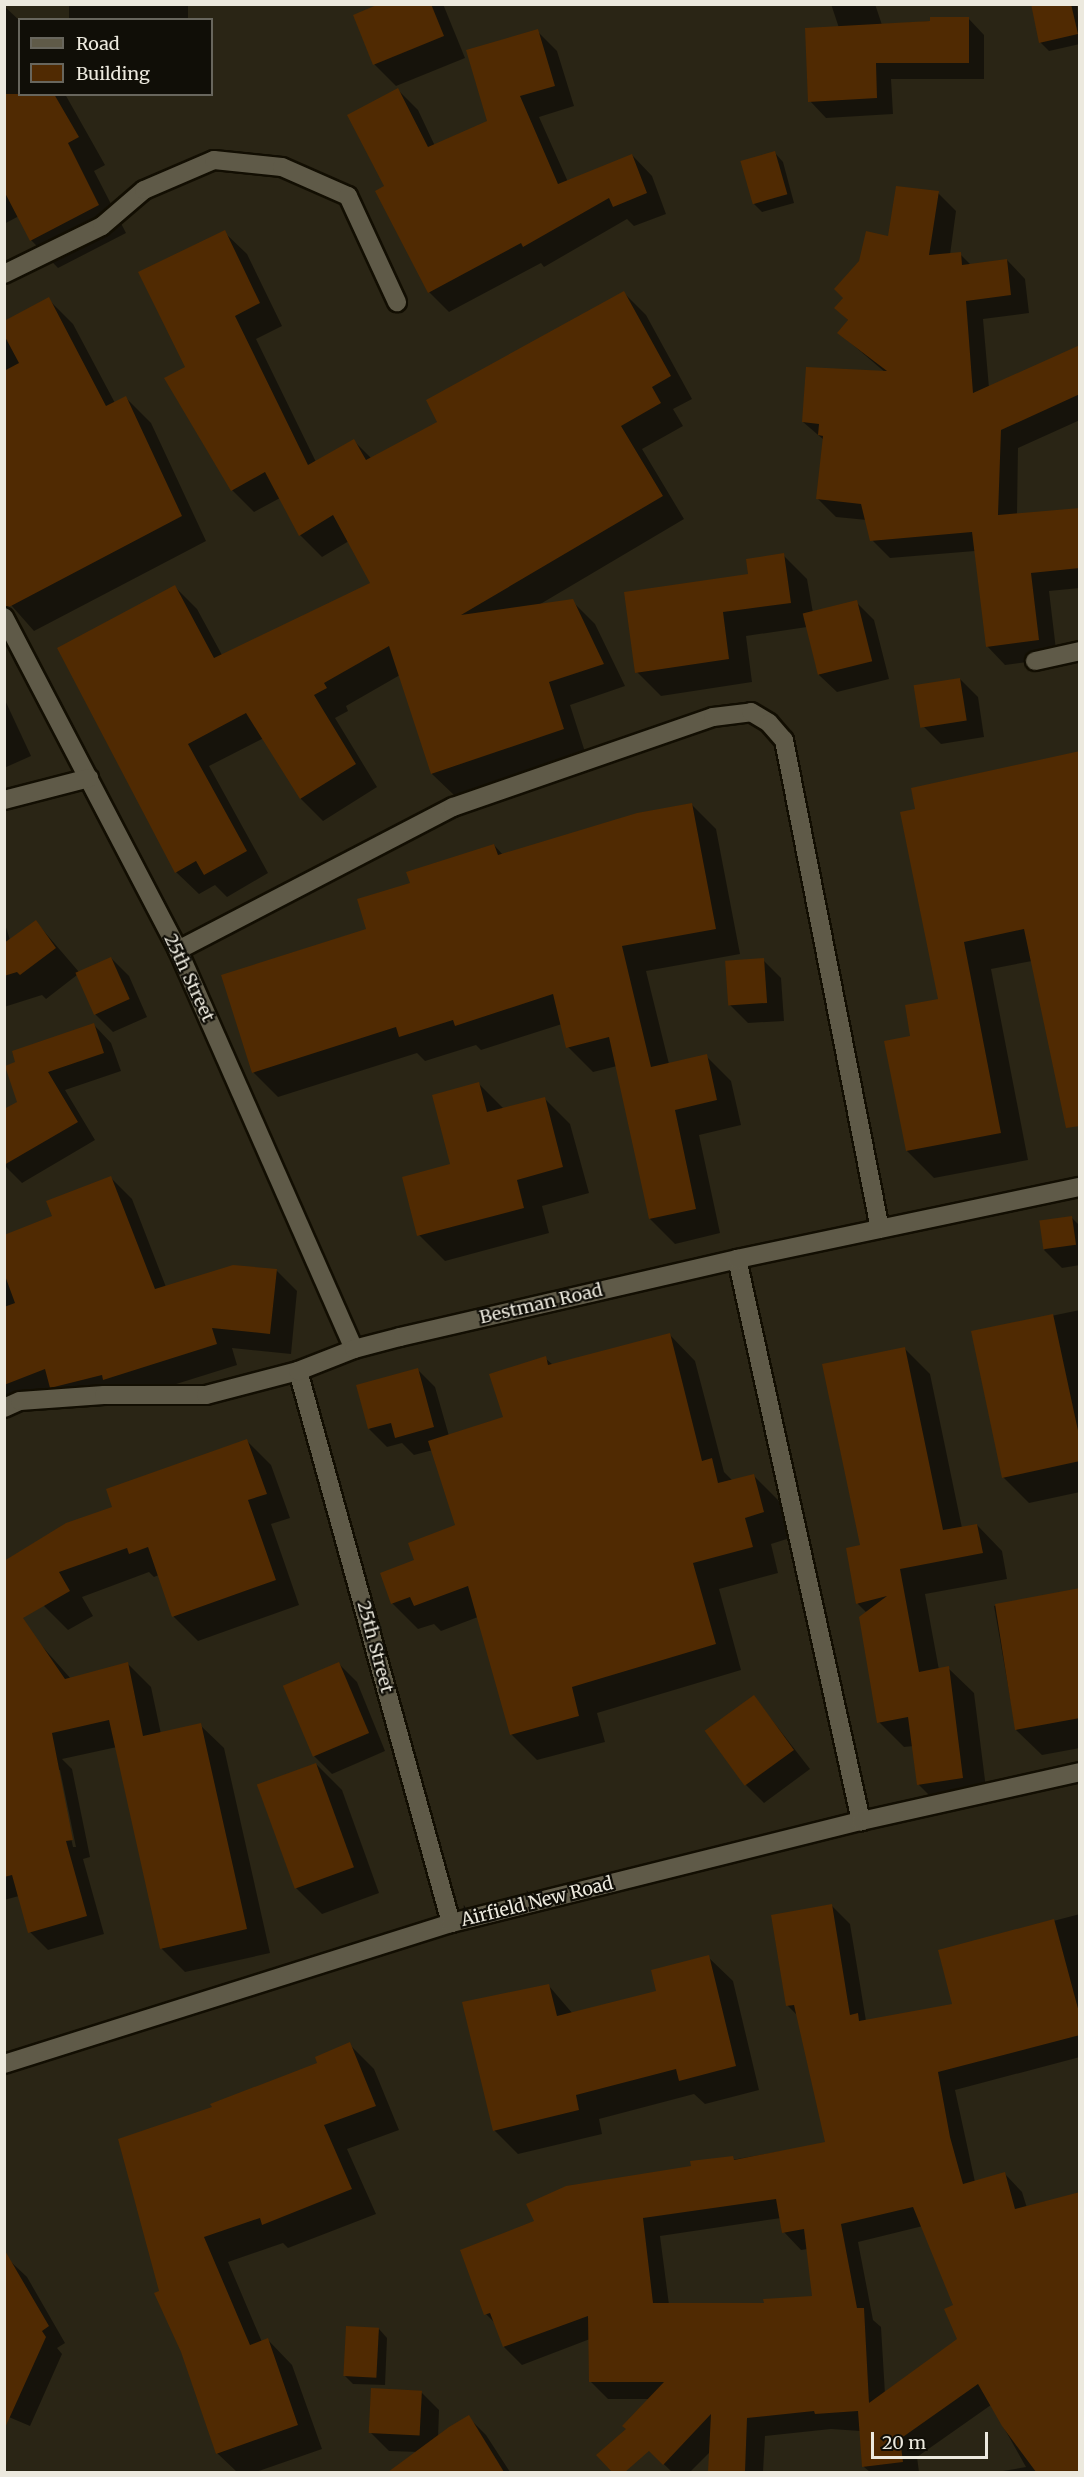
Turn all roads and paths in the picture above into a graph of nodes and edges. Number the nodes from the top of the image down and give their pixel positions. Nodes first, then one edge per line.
1 (4, 274) edge
2 (397, 302) dead end
3 (4, 616) edge
4 (1080, 651) edge
5 (1035, 661) dead end
6 (89, 778) junction
7 (4, 800) edge
8 (178, 950) junction
9 (1080, 1187) edge
10 (880, 1229) junction
11 (737, 1259) junction
12 (354, 1349) junction
13 (298, 1371) junction
14 (4, 1408) edge
15 (1080, 1772) edge
16 (861, 1821) junction
17 (451, 1923) junction
18 (4, 2064) edge

1 - 2 street
3 - 6 street, 25th Street
4 - 5 street
6 - 7 street
6 - 8 street, 25th Street
8 - 10 street
8 - 12 street, 25th Street
9 - 10 street, Bestman Road
10 - 11 street, Bestman Road
11 - 12 street, Bestman Road
11 - 16 street
12 - 13 street, Bestman Road
13 - 14 street, Bestman Road
13 - 17 street, 25th Street
15 - 16 street, Airfield New Road
16 - 17 street, Airfield New Road
17 - 18 street, Airfield New Road

